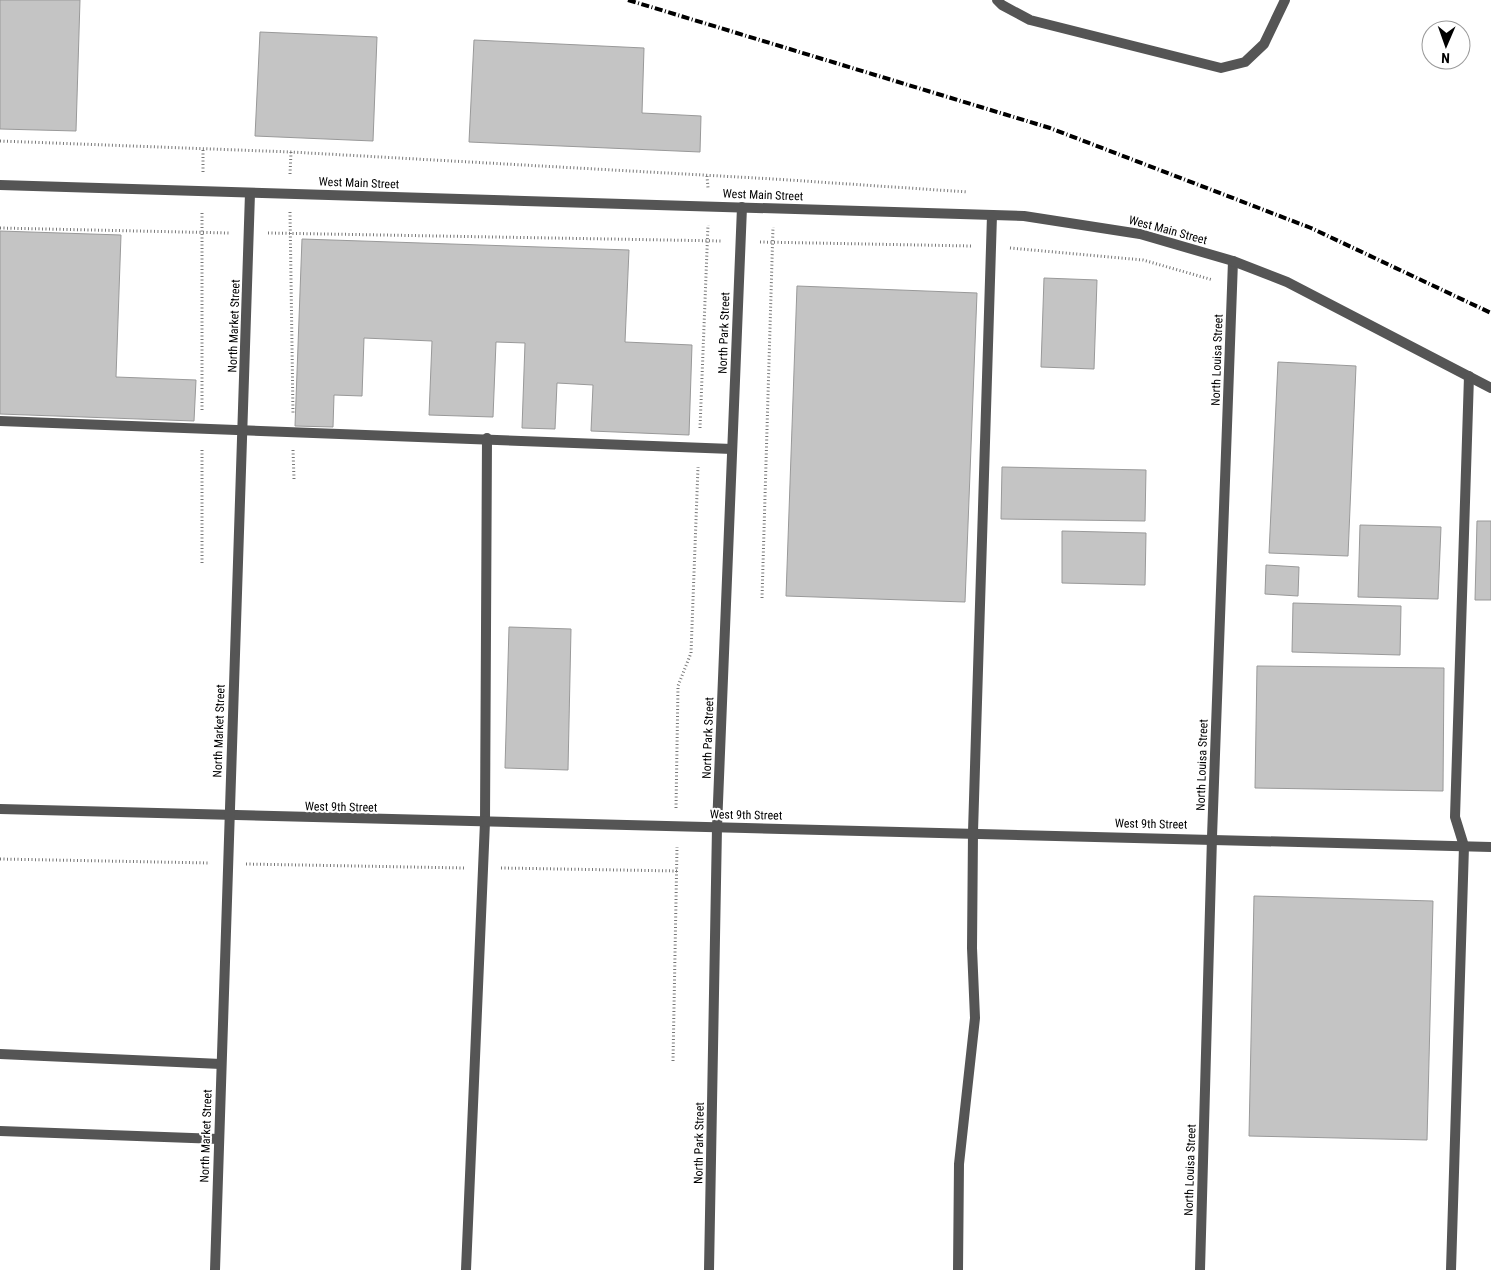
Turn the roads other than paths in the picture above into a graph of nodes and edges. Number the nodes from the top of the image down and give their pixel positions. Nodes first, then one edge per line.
1 (997, 0) edge
2 (1285, 0) edge
3 (0, 185) edge
4 (250, 193) junction
5 (742, 207) junction
6 (992, 214) junction
7 (1233, 261) junction
8 (1469, 376) junction
9 (1491, 388) edge
10 (0, 421) edge
11 (242, 430) junction
12 (487, 438) junction
13 (732, 449) junction
14 (0, 809) edge
15 (229, 817) junction
16 (485, 822) junction
17 (717, 827) junction
18 (973, 832) junction
19 (1212, 837) junction
20 (1464, 846) junction
21 (1491, 846) edge
22 (0, 1054) edge
23 (221, 1064) junction
24 (0, 1131) edge
25 (219, 1139) junction
26 (215, 1270) edge
27 (466, 1270) edge
28 (709, 1270) edge
29 (958, 1270) edge
30 (1200, 1270) edge
31 (1451, 1270) edge

1 - 2 street
3 - 4 street, West Main Street
4 - 5 street, West Main Street
4 - 11 street, North Market Street
5 - 6 street, West Main Street
5 - 13 street, North Park Street
6 - 7 street, West Main Street
6 - 18 street
7 - 8 street, West Main Street
7 - 19 street, North Louisa Street
8 - 9 street, West Main Street
8 - 20 street
10 - 11 street
11 - 12 street
11 - 15 street, North Market Street
12 - 13 street
12 - 16 street
13 - 17 street, North Park Street
14 - 15 street, West 9th Street
15 - 16 street, West 9th Street
15 - 23 street, North Market Street
16 - 17 street, West 9th Street
16 - 27 street
17 - 18 street, West 9th Street
17 - 28 street, North Park Street
18 - 19 street, West 9th Street
18 - 29 street
19 - 20 street, West 9th Street
19 - 30 street, North Louisa Street
20 - 21 street, West 9th Street
20 - 31 street
22 - 23 street
23 - 25 street, North Market Street
24 - 25 street
25 - 26 street, North Market Street

